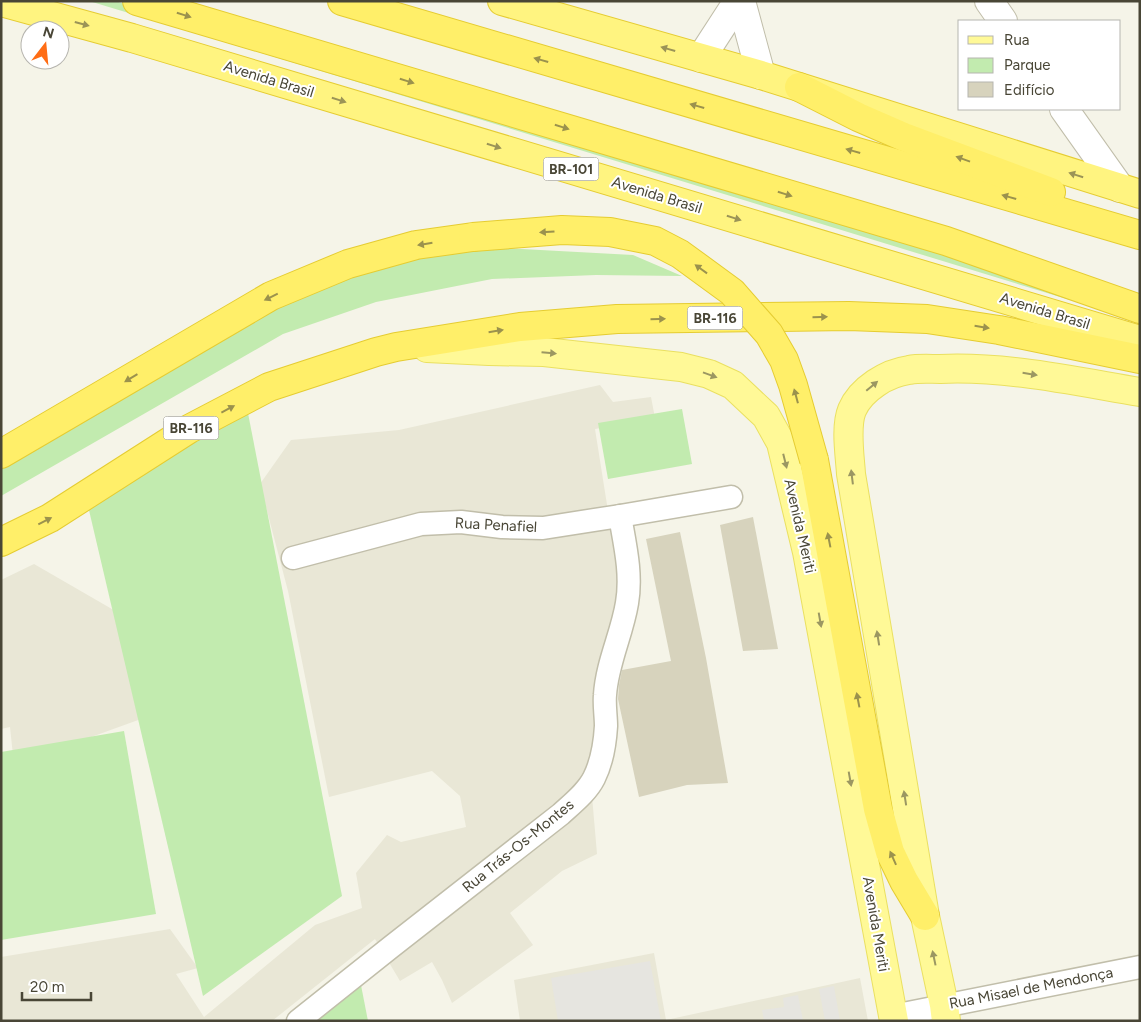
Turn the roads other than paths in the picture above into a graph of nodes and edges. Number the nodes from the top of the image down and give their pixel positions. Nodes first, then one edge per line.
1 (137, 1) edge
2 (342, 1) edge
3 (502, 1) edge
4 (739, 1) edge
5 (989, 1) edge
6 (1, 2) edge
7 (1002, 20) edge
8 (701, 58) junction
9 (761, 75) junction
10 (799, 88) junction
11 (1065, 110) edge
12 (1130, 191) edge
13 (1140, 224) edge
14 (1140, 235) edge
15 (1140, 309) edge
16 (1140, 340) edge
17 (396, 347) junction
18 (1140, 359) edge
19 (1140, 392) edge
20 (1, 454) edge
21 (731, 497) dead end
22 (620, 516) junction
23 (1, 542) edge
24 (293, 558) dead end
25 (925, 916) junction
26 (1140, 967) edge
27 (945, 1013) edge
28 (894, 1018) edge
29 (298, 1021) edge

1 -> 15 highway, Avenida Brasil / BR-101
14 -> 2 highway
8 -> 3 highway
4 - 8 street
4 - 9 street
5 - 7 street
6 -> 16 highway, Avenida Brasil / BR-101
8 - 9 highway
9 - 10 highway
12 -> 10 highway
13 -> 10 highway
11 - 12 street
17 -> 18 highway, BR-116
23 -> 17 highway, BR-116
17 -> 28 main road, Avenida Meriti
25 -> 19 main road
25 -> 20 highway, bridge
21 - 22 street, Rua Penafiel
22 - 24 street, Rua Penafiel
22 - 29 street, Rua Trás-Os-Montes
27 -> 25 main road
26 - 27 street, Rua Misael de Mendonça
27 - 28 street, Rua Misael de Mendonça

